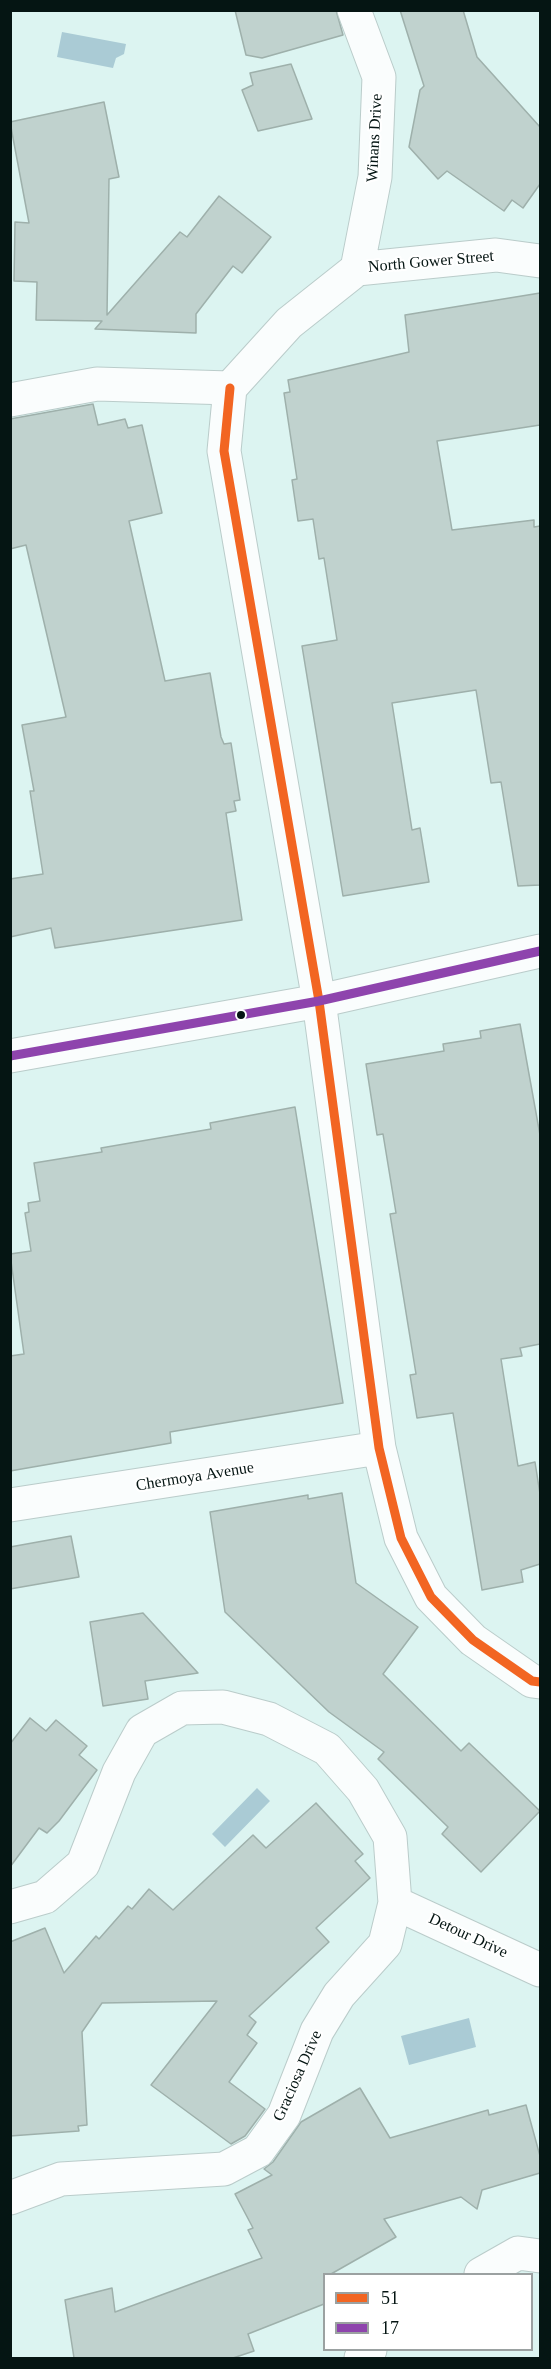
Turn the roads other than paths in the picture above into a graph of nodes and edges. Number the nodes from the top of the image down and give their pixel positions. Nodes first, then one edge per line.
1 (354, 10) edge
2 (540, 261) edge
3 (357, 269) junction
4 (230, 388) junction
5 (10, 400) edge
6 (540, 951) edge
7 (319, 1001) junction
8 (10, 1056) edge
9 (379, 1448) junction
10 (10, 1506) edge
11 (540, 1682) edge
12 (395, 1903) junction
13 (10, 1907) edge
14 (540, 1970) edge
15 (10, 2198) edge
16 (540, 2256) edge
17 (483, 2273) edge

1 - 3 street, Winans Drive
2 - 3 street, North Gower Street
3 - 4 street, North Gower Street
4 - 5 street
4 - 7 street
6 - 7 street
7 - 8 street
7 - 9 street
9 - 10 street, Chermoya Avenue
9 - 11 street
12 - 13 street, Graciosa Drive
12 - 14 street, Detour Drive
12 - 15 street, Graciosa Drive
16 - 17 street

